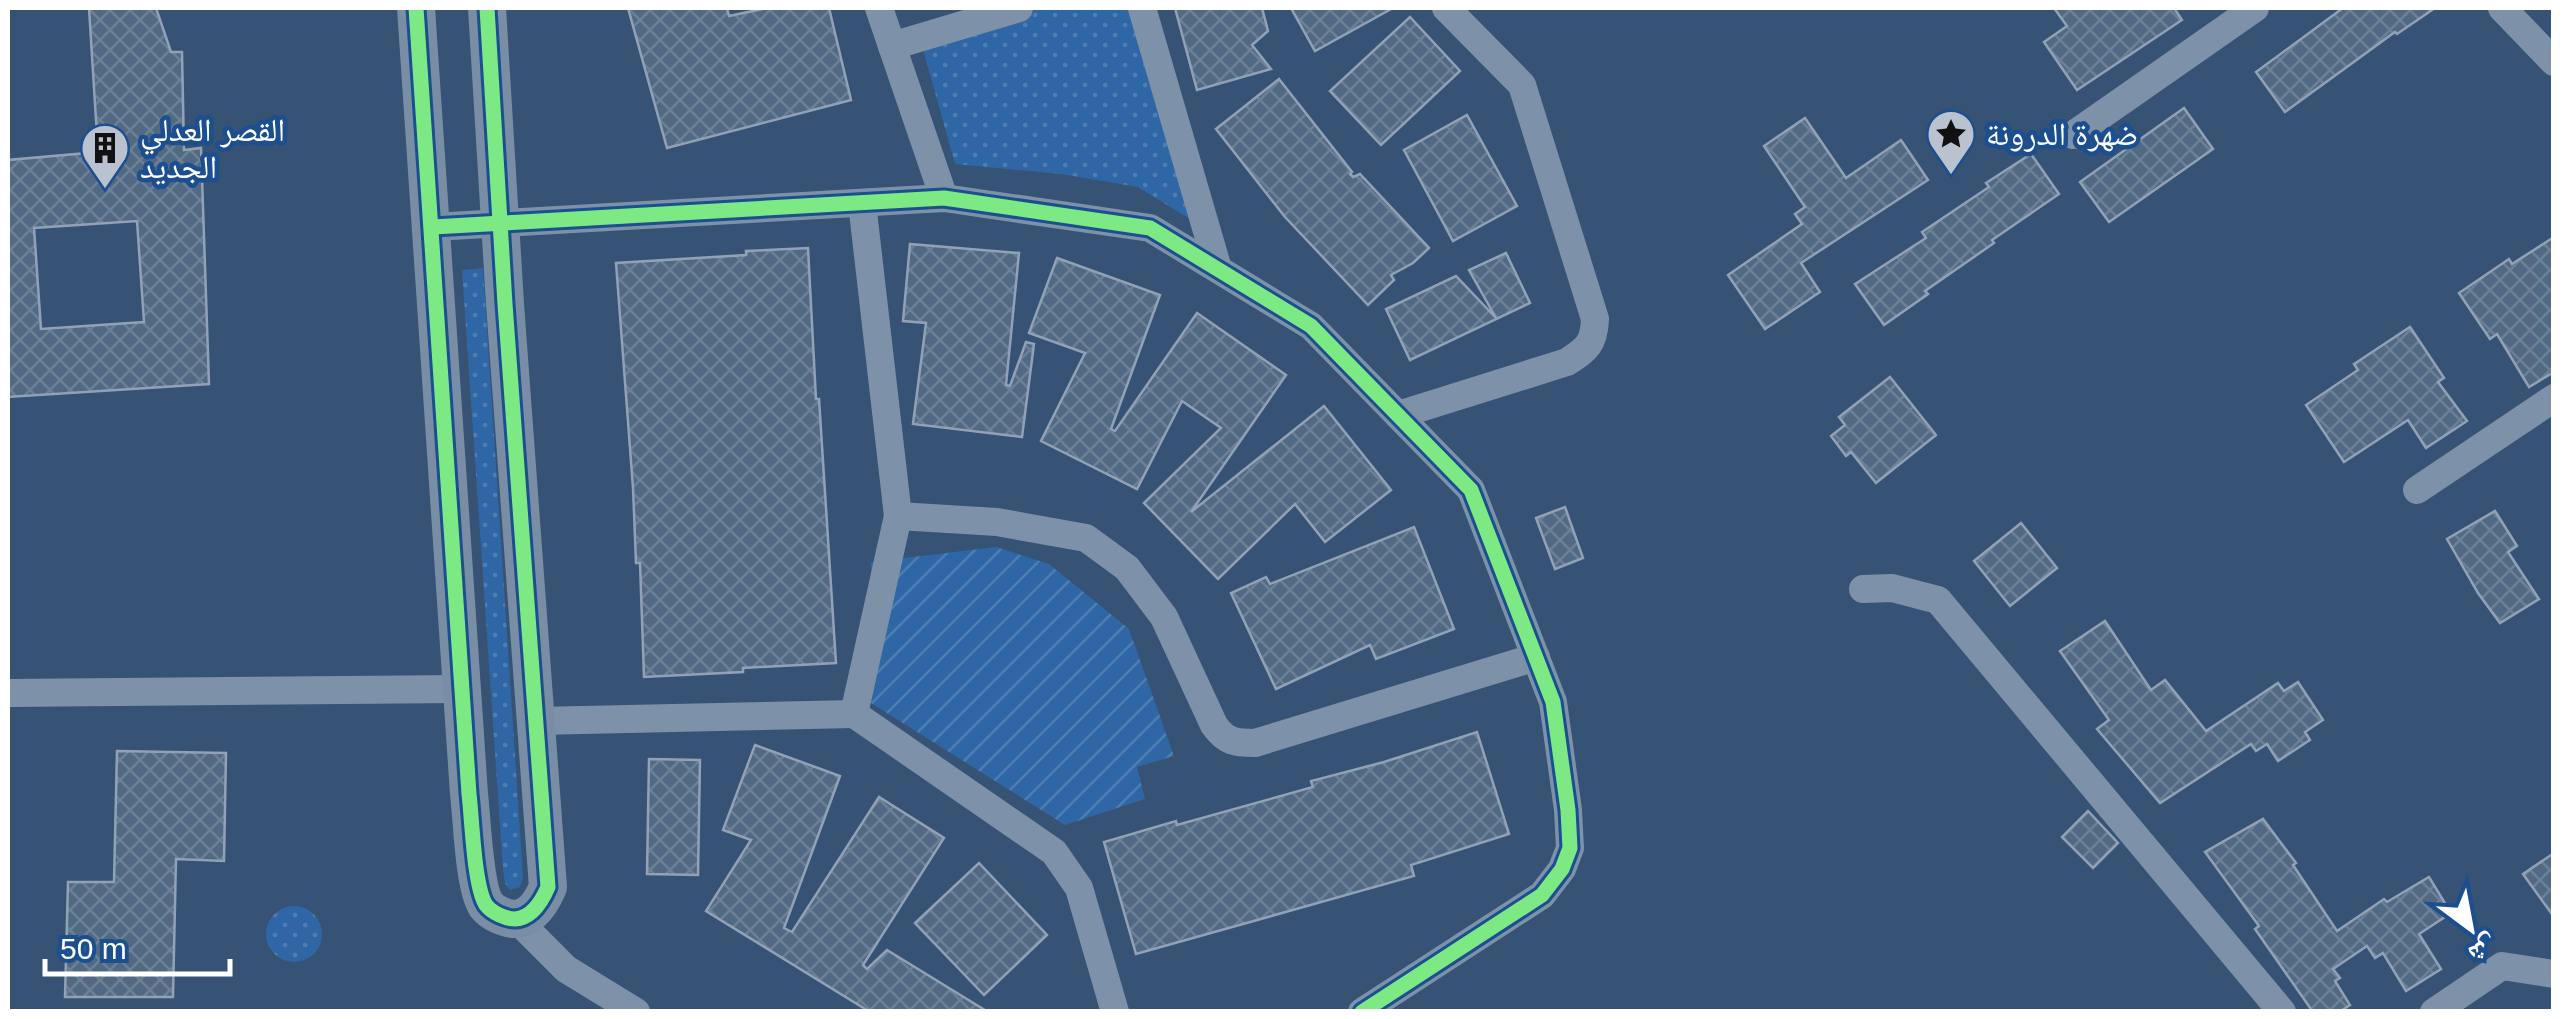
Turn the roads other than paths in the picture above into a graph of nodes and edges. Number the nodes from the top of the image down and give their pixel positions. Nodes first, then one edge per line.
1 (416, 8) edge
2 (488, 8) edge
3 (880, 8) edge
4 (1019, 8) edge
5 (1142, 8) edge
6 (1446, 8) edge
7 (2255, 8) edge
8 (2502, 8) edge
9 (892, 46) junction
10 (2554, 62) edge
11 (2072, 135) dead end
12 (944, 198) junction
13 (862, 203) junction
14 (501, 223) junction
15 (432, 227) junction
16 (1218, 269) junction
17 (2554, 398) edge
18 (1398, 415) junction
19 (2417, 490) dead end
20 (898, 516) junction
21 (1863, 589) dead end
22 (1536, 658) junction
23 (461, 688) junction
24 (8, 693) edge
25 (854, 714) junction
26 (536, 721) junction
27 (516, 919) junction
28 (2554, 974) edge
29 (636, 1012) edge
30 (1114, 1012) edge
31 (1362, 1012) edge
32 (2282, 1012) edge
33 (2434, 1012) edge

1 - 15 street
2 - 14 street
3 - 9 street
4 - 9 street
5 - 16 street
6 - 18 street
7 - 11 street
8 - 10 street
9 - 12 street
12 - 13 street
12 - 16 street
13 - 14 street
13 - 20 street
14 - 15 street
14 - 26 street
15 - 23 street
16 - 18 street
17 - 19 street
18 - 22 street
20 - 22 street
20 - 25 street
21 - 32 street
22 - 31 street
23 - 24 street
23 - 27 street
25 - 26 street
25 - 30 street
26 - 27 street
27 - 29 street
28 - 33 street

